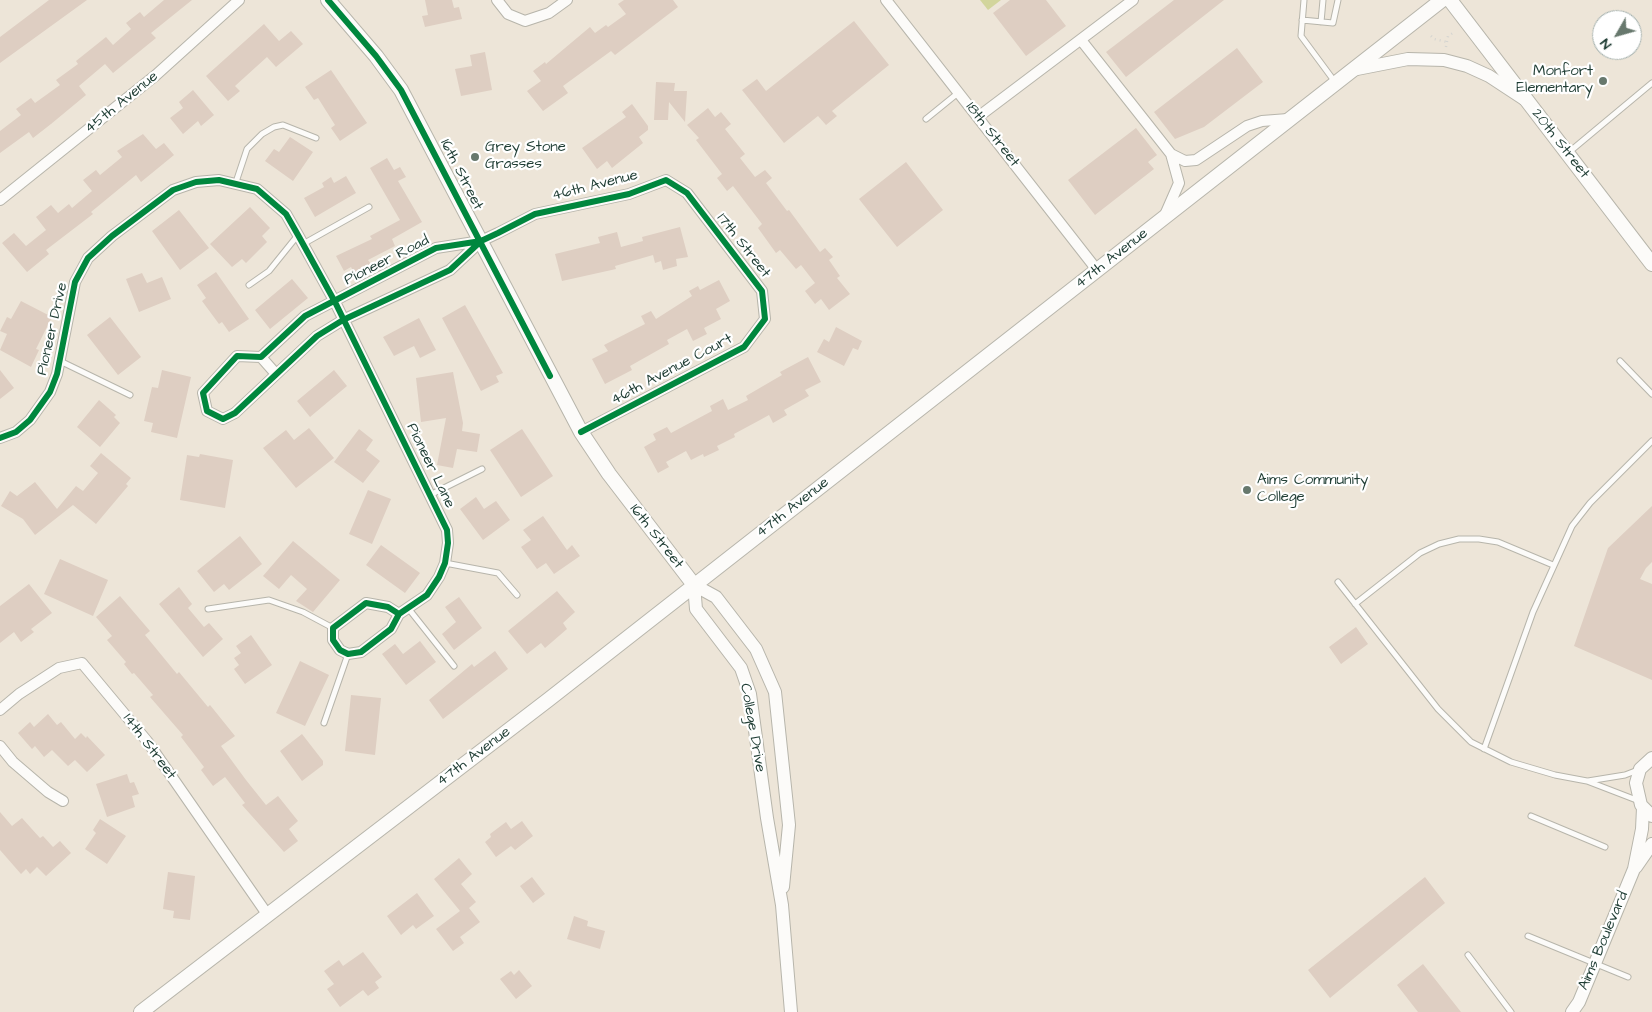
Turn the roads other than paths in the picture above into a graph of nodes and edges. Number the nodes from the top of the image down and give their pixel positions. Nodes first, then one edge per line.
1 (239, 0) edge
2 (328, 0) edge
3 (497, 0) edge
4 (567, 0) edge
5 (886, 0) edge
6 (1133, 0) edge
7 (1304, 0) edge
8 (1324, 0) edge
9 (1338, 0) edge
10 (1442, 0) edge
11 (1450, 0) edge
12 (1302, 20) junction
13 (1321, 22) junction
14 (1081, 40) junction
15 (1350, 71) junction
16 (1335, 82) junction
17 (1652, 83) edge
18 (959, 93) junction
19 (1527, 101) junction
20 (978, 117) junction
21 (926, 119) dead end
22 (1288, 119) junction
23 (316, 138) dead end
24 (1568, 153) junction
25 (1171, 154) junction
26 (236, 182) junction
27 (687, 193) joint
28 (0, 200) edge
29 (369, 207) dead end
30 (535, 214) joint
31 (1163, 218) junction
32 (300, 240) junction
33 (481, 241) junction
34 (1652, 264) edge
35 (1097, 270) junction
36 (249, 285) dead end
37 (335, 302) junction
38 (765, 319) joint
39 (343, 320) junction
40 (261, 357) junction
41 (60, 361) junction
42 (1620, 361) dead end
43 (276, 374) junction
44 (1652, 394) edge
45 (130, 395) dead end
46 (581, 432) junction
47 (0, 438) edge
48 (1652, 441) edge
49 (482, 469) dead end
50 (430, 495) junction
51 (445, 562) junction
52 (1553, 565) junction
53 (1338, 582) dead end
54 (694, 586) junction
55 (517, 596) dead end
56 (1355, 604) junction
57 (408, 608) junction
58 (208, 609) dead end
59 (399, 614) junction
60 (333, 628) junction
61 (348, 654) junction
62 (454, 666) dead end
63 (0, 710) edge
64 (324, 723) dead end
65 (0, 746) edge
66 (1484, 749) junction
67 (1652, 758) edge
68 (1640, 769) junction
69 (1587, 781) junction
70 (63, 801) dead end
71 (1645, 808) edge
72 (1531, 816) dead end
73 (1652, 844) edge
74 (1605, 847) dead end
75 (1634, 869) junction
76 (782, 905) junction
77 (267, 914) junction
78 (1528, 936) dead end
79 (1468, 955) dead end
80 (1594, 964) junction
81 (1628, 977) dead end
82 (142, 1012) edge
83 (791, 1012) edge
84 (1511, 1012) edge
85 (1572, 1012) edge

1 - 28 street, 45th Avenue
2 - 33 main road, 16th Street
3 - 4 street
5 - 18 street, 18th Street
6 - 14 street
7 - 12 lane
8 - 13 lane
9 - 13 lane
10 - 15 main road, 47th Avenue
11 - 19 main road, 20th Street
12 - 13 lane
12 - 16 lane
14 - 20 street
14 - 25 street
15 - 16 main road, 47th Avenue
15 - 19 street
16 - 22 main road, 47th Avenue
17 - 24 lane
18 - 20 street, 18th Street
18 - 21 lane
19 - 24 main road, 20th Street
20 - 35 street, 18th Street
22 - 25 street
22 - 31 main road, 47th Avenue
23 - 26 lane
24 - 34 main road, 20th Street
25 - 31 street
26 - 32 street, Pioneer Drive
26 - 41 street, Pioneer Drive
27 - 30 street, 46th Avenue
27 - 38 street, 17th Street
29 - 32 lane
30 - 33 street, Pioneer Road
31 - 35 main road, 47th Avenue
32 - 36 lane
32 - 37 street, Pioneer Drive
33 - 37 street, Pioneer Road
33 - 39 street, Pioneer Road
33 - 46 main road, 16th Street
35 - 54 main road, 47th Avenue
37 - 39 street, Pioneer Drive
37 - 40 street, Pioneer Road
38 - 46 street, 46th Avenue Court
39 - 43 street, Pioneer Road
39 - 50 street, Pioneer Lane
40 - 43 street
40 - 43 street, Pioneer Road
41 - 45 lane
41 - 47 street, Pioneer Drive
42 - 44 lane
46 - 54 main road, 16th Street
48 - 52 lane
49 - 50 lane
50 - 51 street, Pioneer Lane
51 - 55 lane
51 - 57 street, Pioneer Lane
52 - 56 lane
52 - 66 lane
53 - 56 lane
54 - 76 street, College Drive
54 - 76 street, College Drive
54 - 77 main road, 47th Avenue
56 - 66 lane
57 - 59 street, Pioneer Lane
57 - 62 lane
58 - 60 lane
59 - 60 street
59 - 61 street, Pioneer Lane
60 - 61 street
61 - 64 lane
63 - 77 street, 14th Street
65 - 70 street
66 - 69 lane
67 - 68 street
68 - 69 lane
68 - 71 street, Aims Boulevard
69 - 71 lane
71 - 75 street, Aims Boulevard
72 - 74 lane
73 - 75 street, Aims Boulevard
75 - 80 street, Aims Boulevard
76 - 83 street, College Drive
77 - 82 main road, 47th Avenue
78 - 80 lane
79 - 84 lane
80 - 81 lane
80 - 85 street, Aims Boulevard

